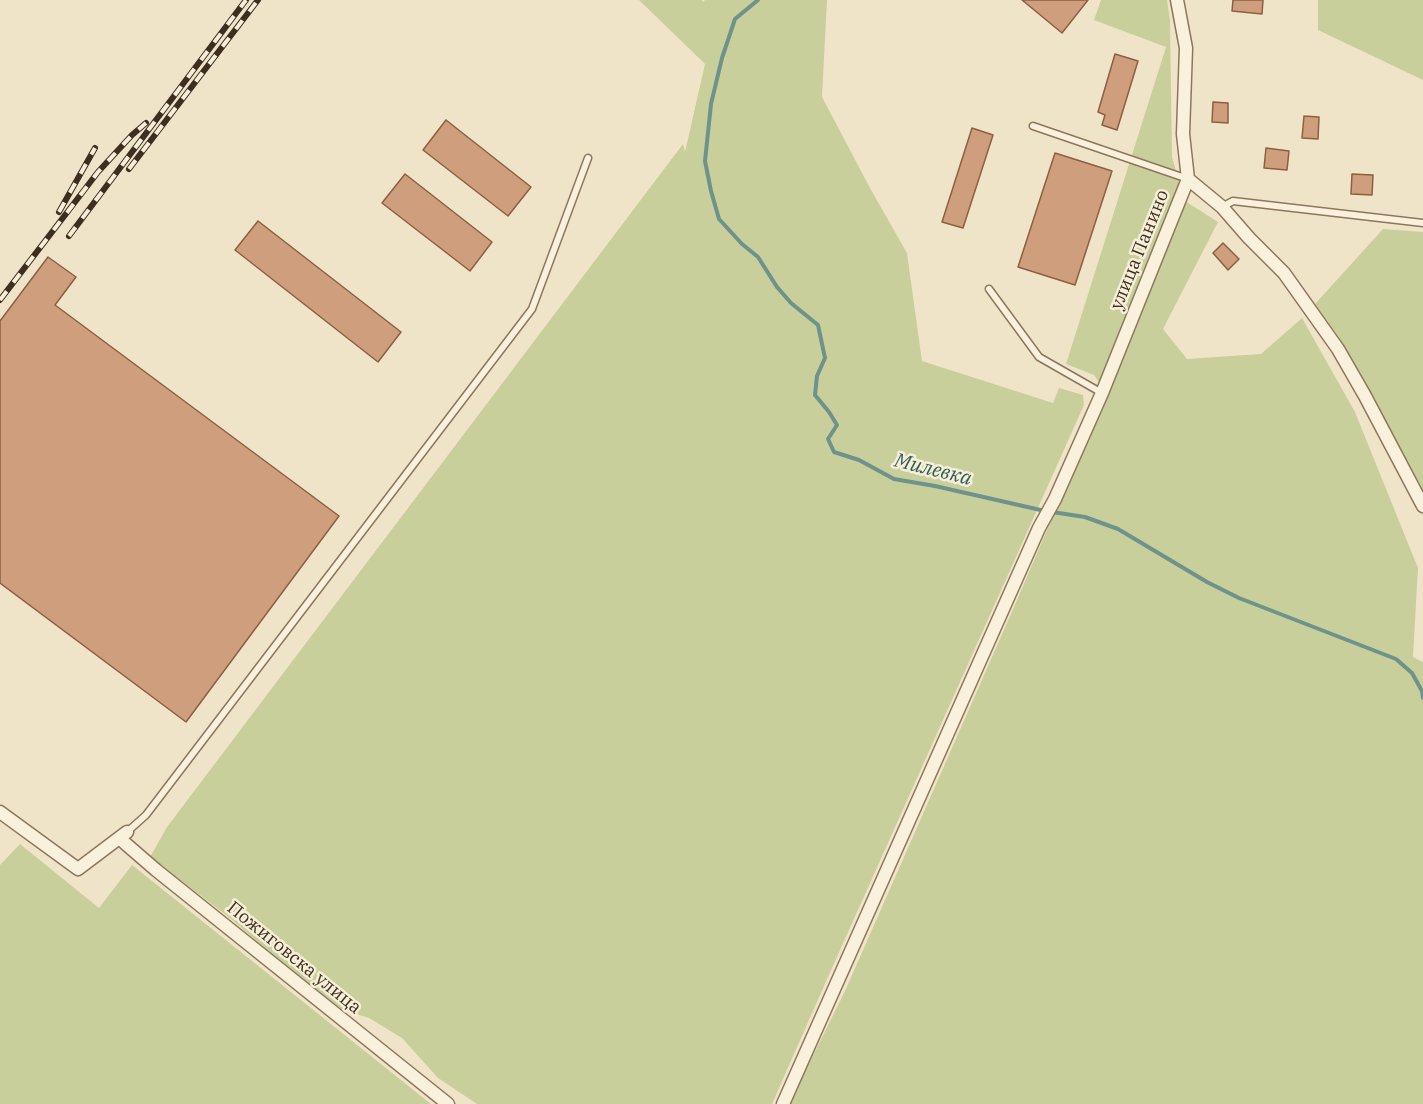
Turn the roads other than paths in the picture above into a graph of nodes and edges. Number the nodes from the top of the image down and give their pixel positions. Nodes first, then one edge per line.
1 (1177, 0) edge
2 (1033, 126) dead end
3 (588, 158) dead end
4 (1188, 179) junction
5 (1222, 207) junction
6 (1423, 223) edge
7 (989, 289) dead end
8 (1102, 393) junction
9 (1423, 506) edge
10 (0, 812) edge
11 (123, 835) junction
12 (448, 1104) edge
13 (783, 1104) edge

1 - 4 street, улица Панино
2 - 4 lane
3 - 11 lane
4 - 5 street
4 - 8 street, улица Панино
5 - 6 lane
5 - 9 street
7 - 8 lane
8 - 13 street, улица Панино
10 - 11 street
11 - 12 street, Пожиговска улица

